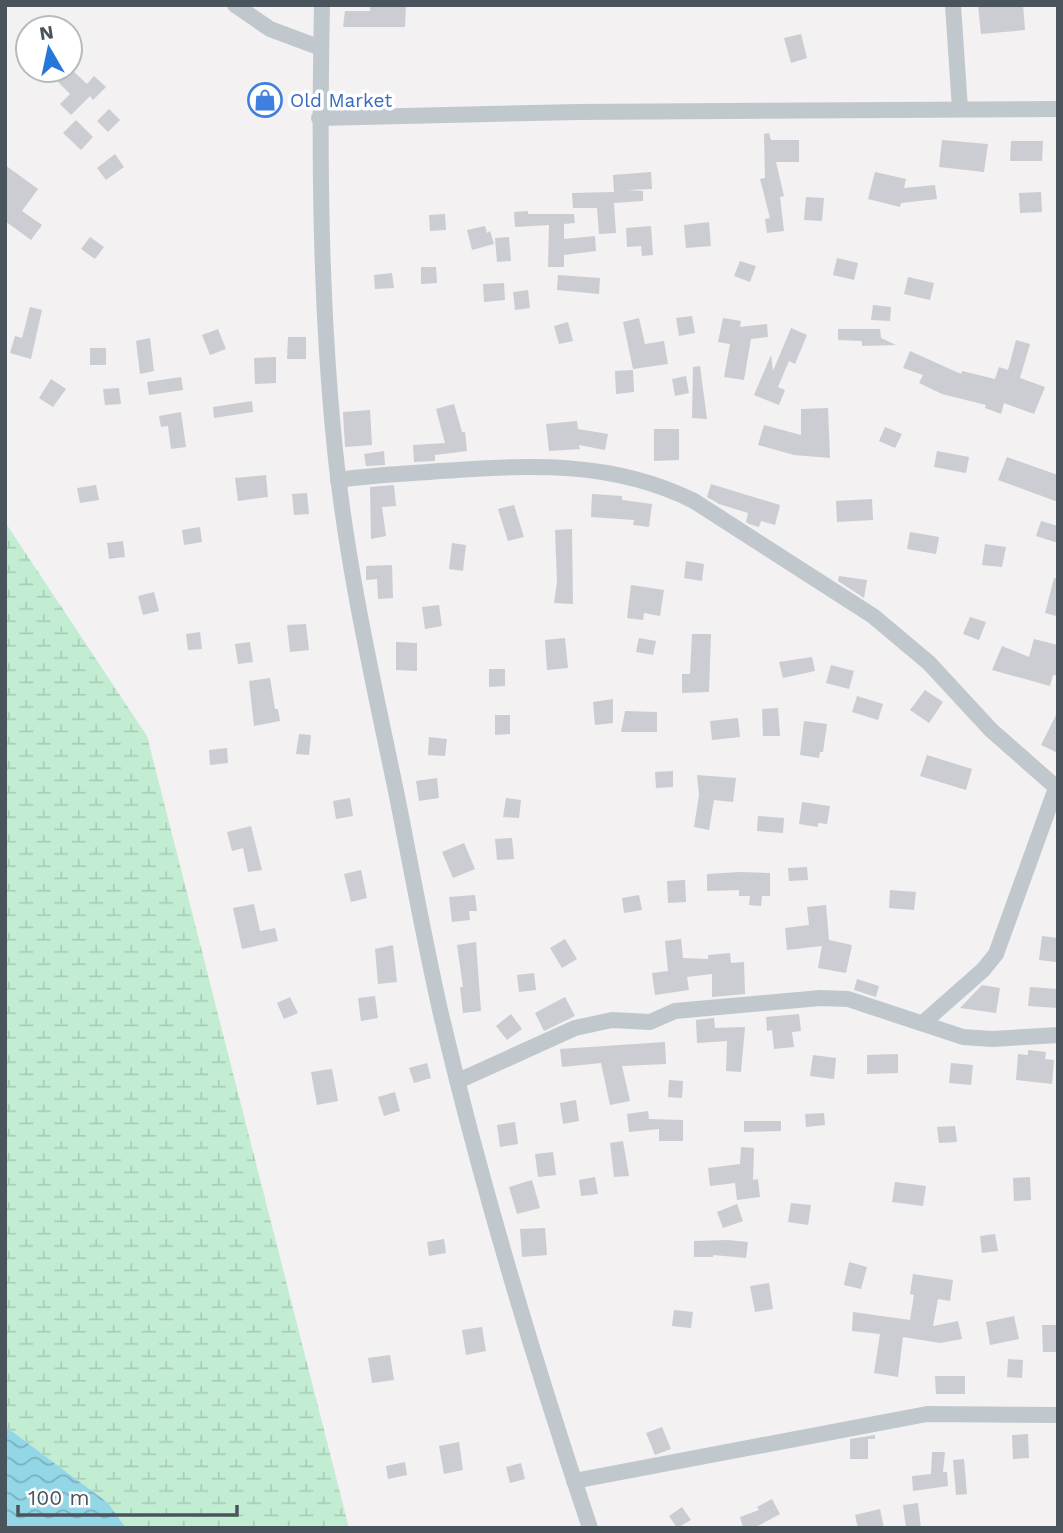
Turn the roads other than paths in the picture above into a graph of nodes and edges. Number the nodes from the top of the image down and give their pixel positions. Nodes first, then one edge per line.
1 (235, 5) edge
2 (322, 5) edge
3 (953, 5) edge
4 (321, 48) junction
5 (960, 109) junction
6 (1058, 109) edge
7 (319, 118) junction
8 (338, 480) junction
9 (1057, 788) edge
10 (924, 1022) junction
11 (1058, 1035) edge
12 (458, 1081) junction
13 (1058, 1415) edge
14 (574, 1480) junction
15 (590, 1528) edge

1 - 4 street
2 - 4 street
3 - 5 street
4 - 7 street
5 - 6 street
5 - 7 street
7 - 8 street
8 - 9 street
8 - 12 street
9 - 10 street
10 - 11 street
10 - 12 street
12 - 14 street
13 - 14 street
14 - 15 street

